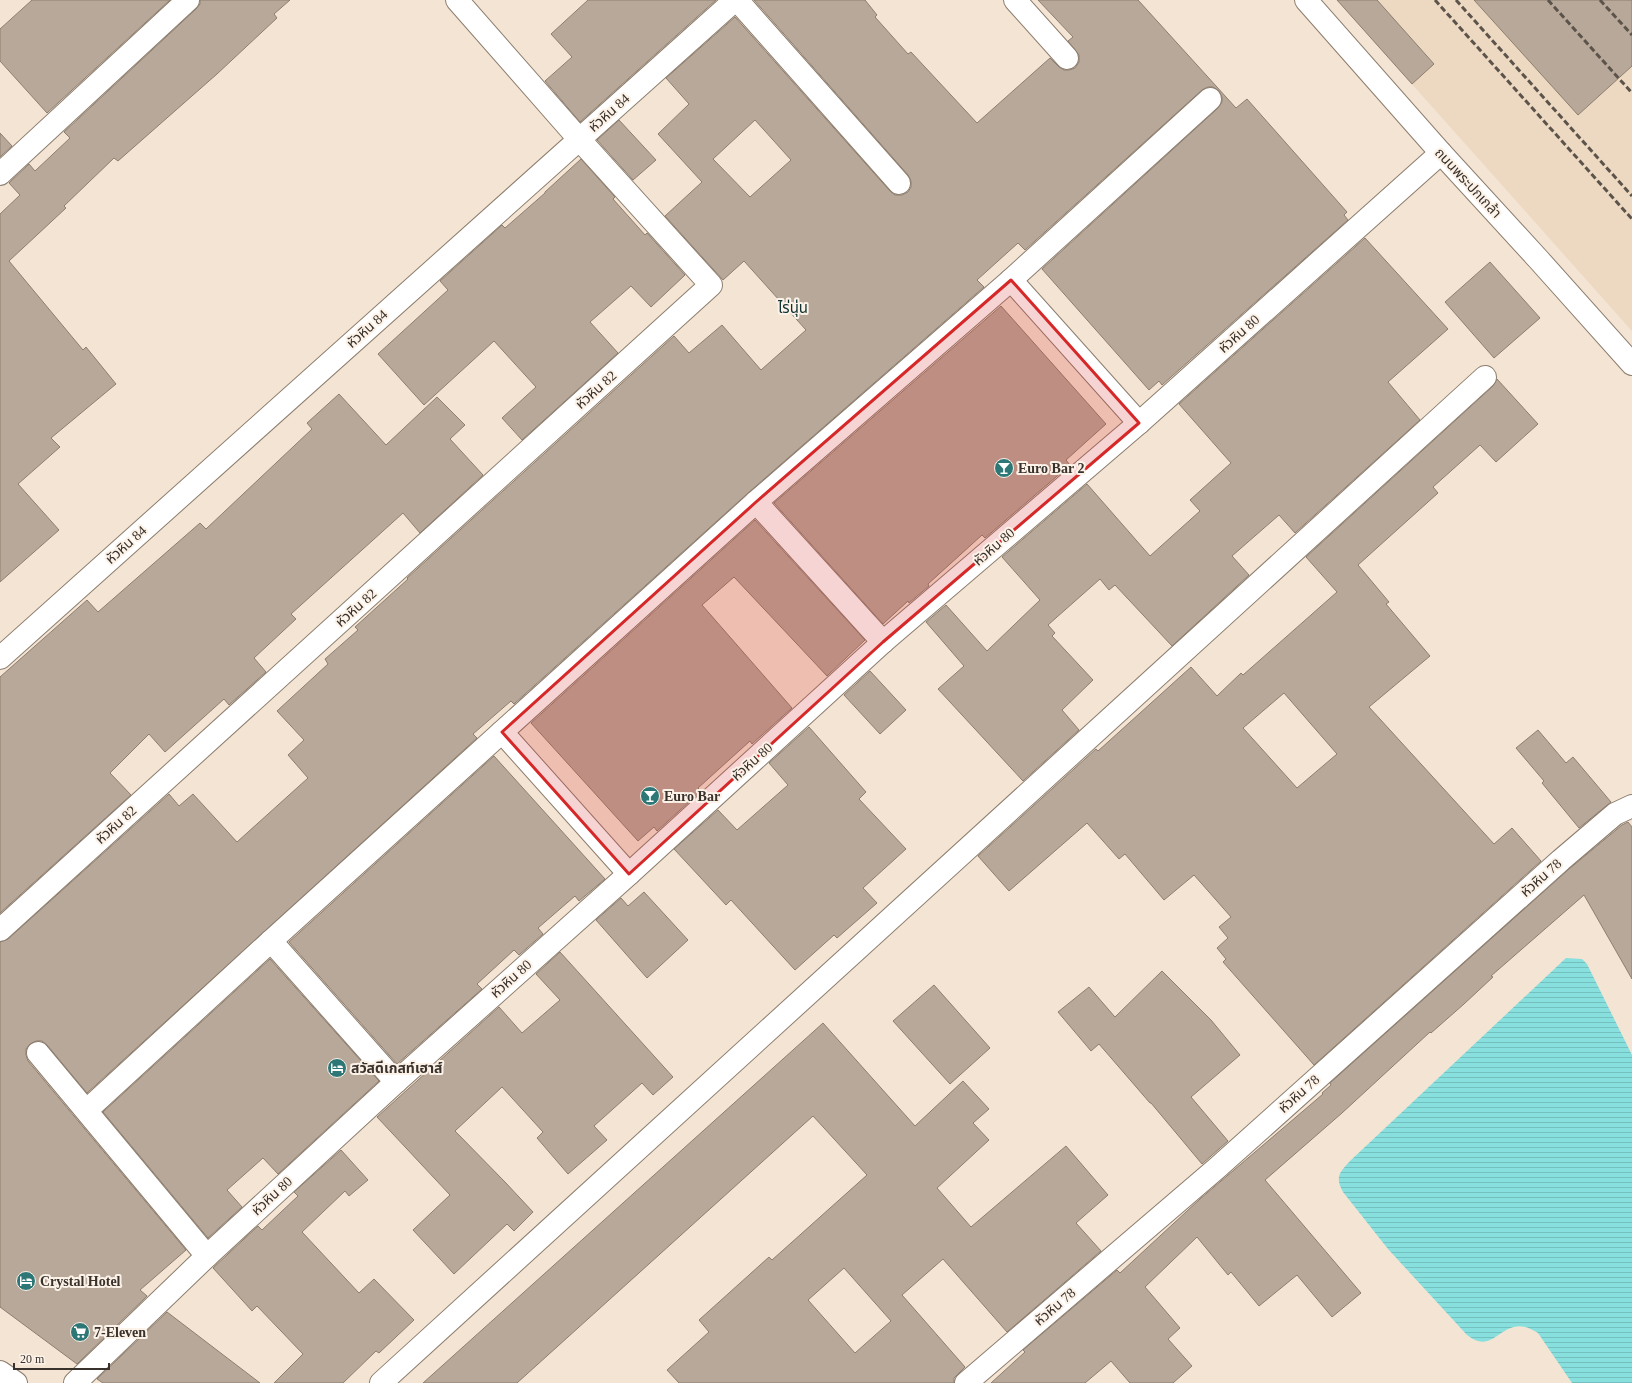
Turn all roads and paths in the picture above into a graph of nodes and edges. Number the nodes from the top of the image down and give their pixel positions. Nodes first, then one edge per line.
1 (188, 0) edge
2 (457, 0) edge
3 (736, 0) edge
4 (1015, 0) edge
5 (1306, 0) edge
6 (1067, 58) dead end
7 (1210, 99) dead end
8 (578, 139) junction
9 (1441, 153) junction
10 (0, 174) edge
11 (899, 183) dead end
12 (1011, 280) junction
13 (1632, 364) edge
14 (1485, 376) dead end
15 (1139, 423) junction
16 (756, 502) junction
17 (883, 642) junction
18 (0, 658) edge
19 (502, 732) junction
20 (1632, 806) edge
21 (629, 874) junction
22 (0, 930) edge
23 (271, 941) junction
24 (38, 1053) dead end
25 (396, 1082) junction
26 (87, 1110) junction
27 (207, 1256) junction
28 (0, 1372) edge
29 (16, 1383) edge
30 (74, 1383) edge
31 (381, 1383) edge
32 (966, 1383) edge

1 - 10 street
2 - 8 street
3 - 8 street, หัวหิน 84
3 - 11 street
4 - 6 street
5 - 9 street, ถนนพระปกเกล้า
7 - 12 street
8 - 18 street, หัวหิน 84
8 - 22 street, หัวหิน 82
9 - 13 street, ถนนพระปกเกล้า
9 - 15 street, หัวหิน 80
12 - 15 street
12 - 16 street
14 - 31 street
15 - 17 street, หัวหิน 80
16 - 17 street
16 - 19 street
17 - 21 street, หัวหิน 80
19 - 21 street
19 - 23 street
20 - 32 street, หัวหิน 78
21 - 25 street, หัวหิน 80
23 - 25 street
23 - 26 street
24 - 26 street
25 - 27 street, หัวหิน 80
26 - 27 street
27 - 30 street, หัวหิน 80
28 - 29 street

